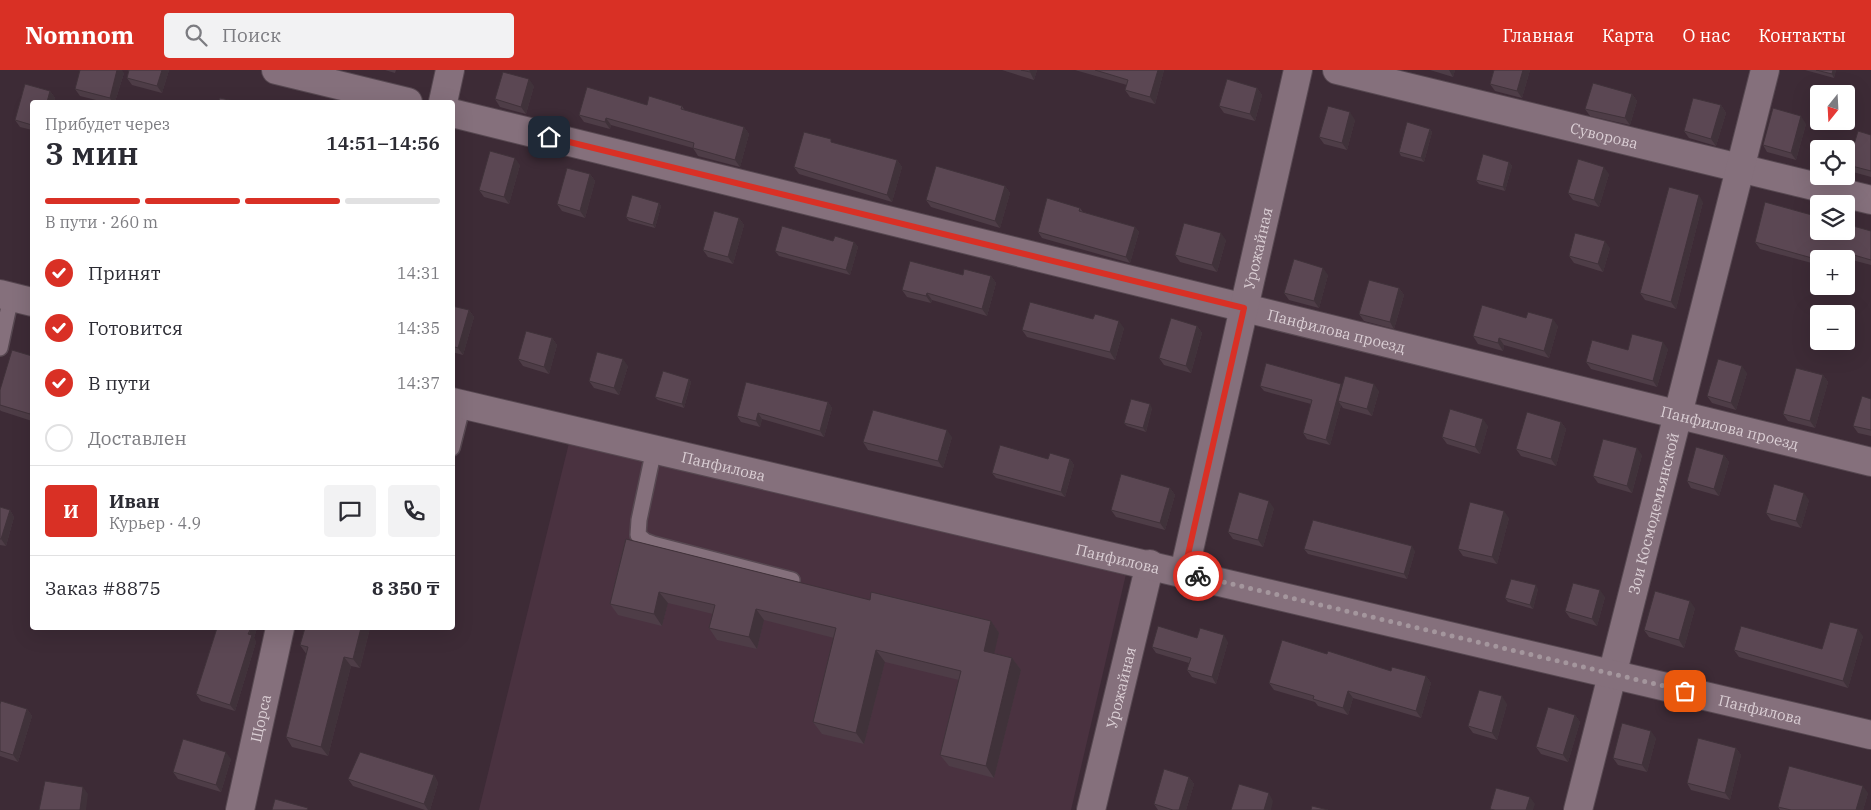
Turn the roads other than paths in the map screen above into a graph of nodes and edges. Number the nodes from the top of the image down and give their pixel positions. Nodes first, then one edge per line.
1 (276, 70) edge
2 (450, 70) edge
3 (1298, 70) edge
4 (1338, 70) edge
5 (1765, 70) edge
6 (400, 100) edge
7 (443, 100) edge
8 (455, 114) edge
9 (1740, 168) junction
10 (1871, 200) edge
11 (14, 298) edge
12 (1244, 308) junction
13 (0, 348) edge
14 (458, 403) edge
15 (1677, 415) junction
16 (455, 426) edge
17 (654, 449) junction
18 (1871, 462) edge
19 (1150, 564) junction
20 (1184, 572) junction
21 (792, 580) edge
22 (280, 630) edge
23 (1611, 673) junction
24 (1871, 735) edge
25 (240, 810) edge
26 (1091, 810) edge
27 (1578, 810) edge

1 - 6 street
2 - 7 street
3 - 12 street, Урожайная
4 - 9 street, Суворова
5 - 9 street, Зои Космодемьянской
8 - 12 street, Панфилова проезд
9 - 10 street, Суворова
9 - 15 street, Зои Космодемьянской
11 - 13 lane
12 - 15 street, Панфилова проезд
12 - 20 street, Урожайная
14 - 16 lane
14 - 17 street, Панфилова
15 - 18 street, Панфилова проезд
15 - 23 street, Зои Космодемьянской
17 - 19 street, Панфилова
17 - 21 lane
19 - 20 street, Панфилова
19 - 26 street, Урожайная
20 - 23 street, Панфилова
22 - 25 street, Щорса
23 - 24 street, Панфилова
23 - 27 street, Зои Космодемьянской

